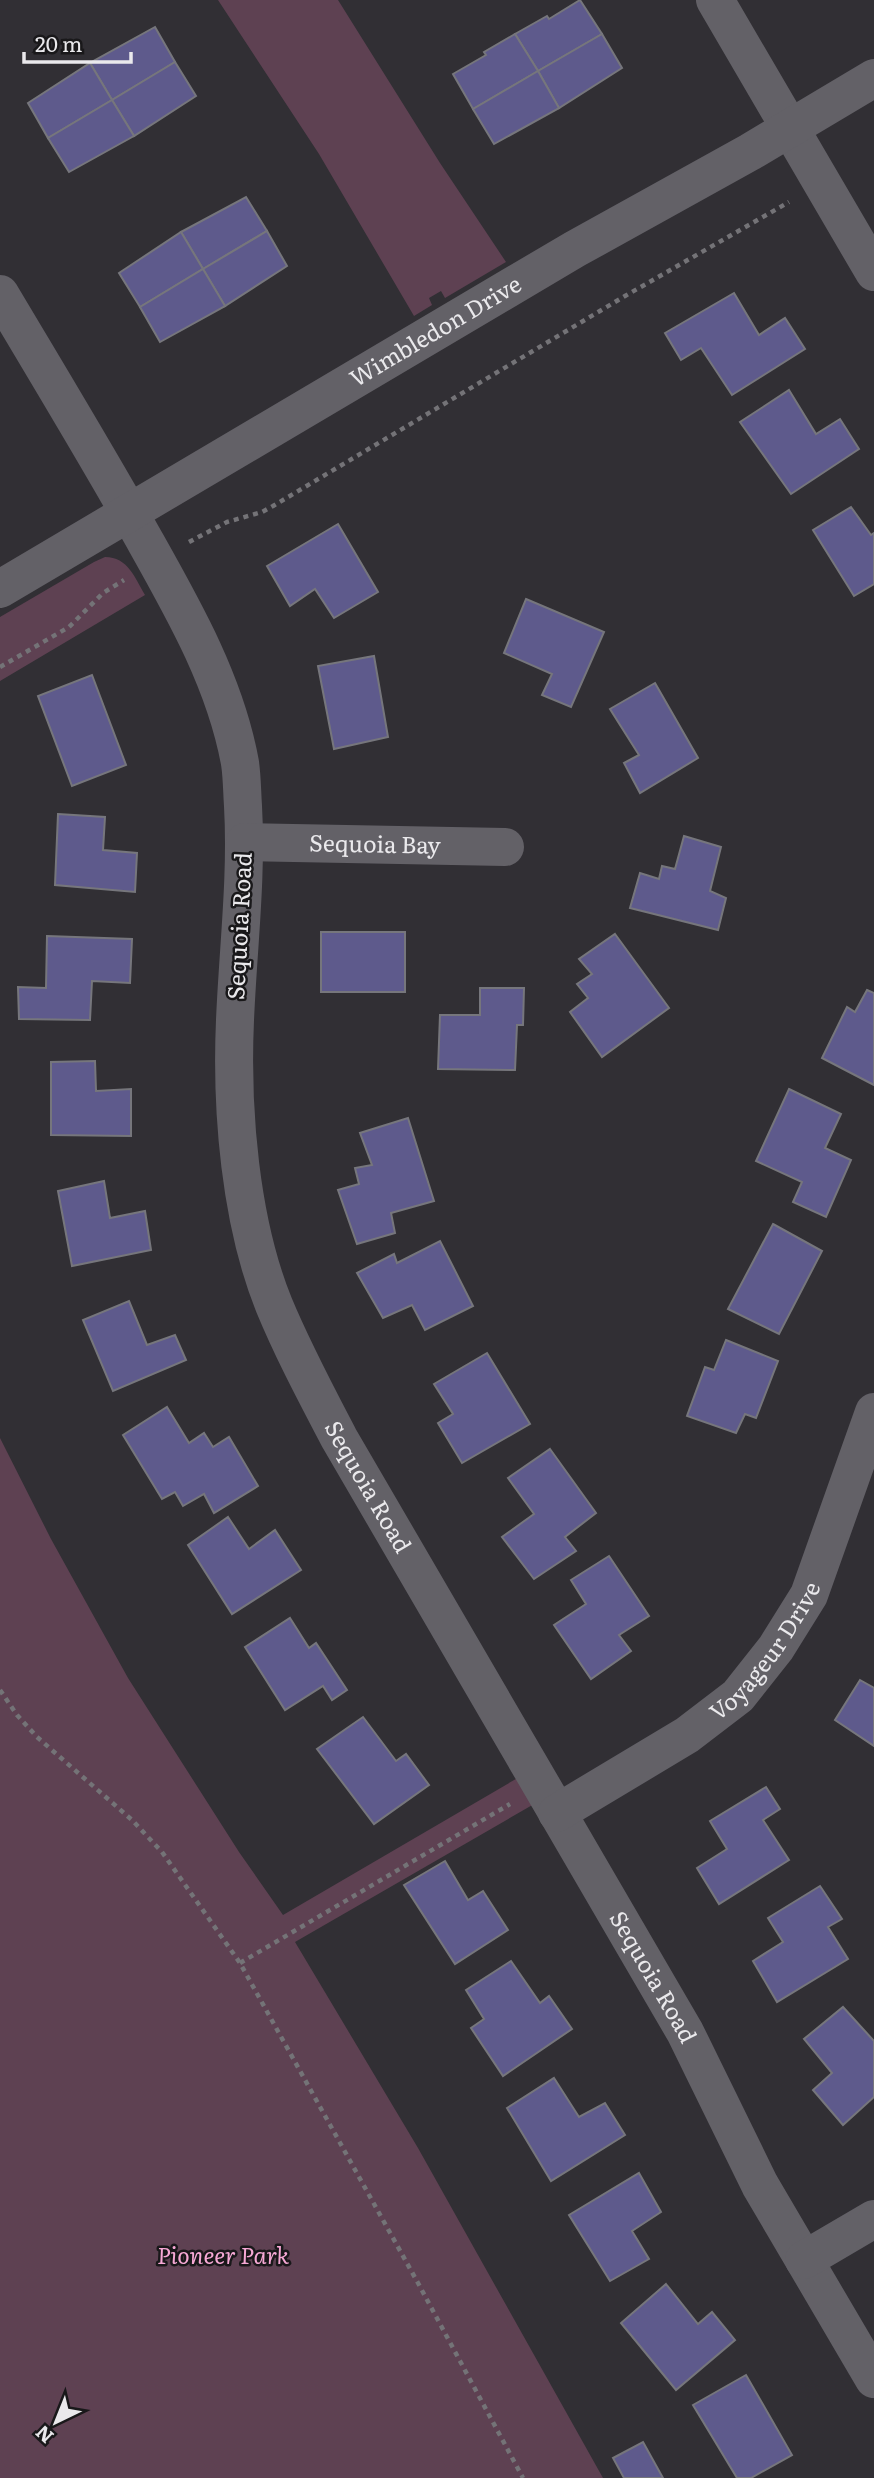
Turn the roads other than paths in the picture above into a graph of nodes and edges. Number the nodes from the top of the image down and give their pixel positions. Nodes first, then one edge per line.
1 (715, 0) edge
2 (874, 78) edge
3 (790, 128) junction
4 (874, 272) edge
5 (0, 293) edge
6 (129, 513) junction
7 (0, 589) edge
8 (245, 842) junction
9 (505, 847) dead end
10 (874, 1412) edge
11 (550, 1800) junction
12 (874, 2218) edge
13 (804, 2260) junction
14 (874, 2379) edge

1 - 3 street
2 - 3 street, Wimbledon Drive
3 - 4 street
3 - 6 street, Wimbledon Drive
5 - 6 street, Sequoia Road
6 - 7 street, Wimbledon Drive
6 - 8 street, Sequoia Road
8 - 9 street, Sequoia Bay
8 - 11 street, Sequoia Road
10 - 11 street, Voyageur Drive
11 - 13 street, Sequoia Road
12 - 13 street
13 - 14 street, Sequoia Road

